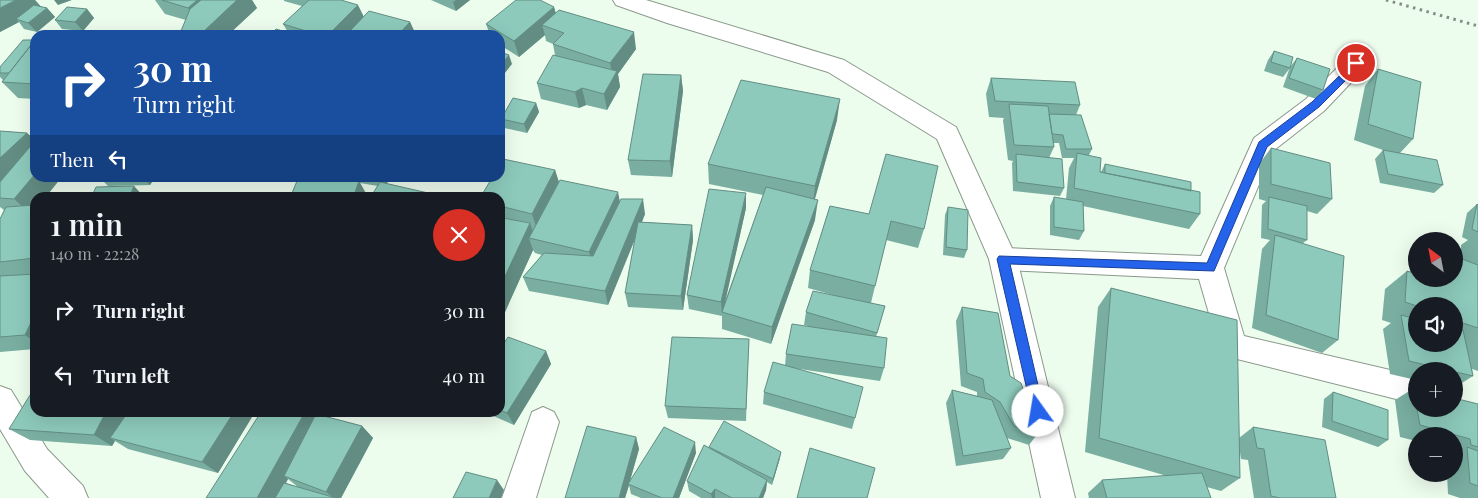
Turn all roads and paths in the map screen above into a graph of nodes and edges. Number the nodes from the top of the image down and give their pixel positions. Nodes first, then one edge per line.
1 (624, 0) edge
2 (1356, 63) dead end
3 (1003, 259) junction
4 (1210, 268) junction
5 (1408, 388) edge
6 (0, 400) edge
7 (543, 422) dead end
8 (71, 498) edge
9 (520, 498) edge
10 (1058, 498) edge

1 - 3 street
2 - 4 street
3 - 4 street
3 - 10 street
4 - 5 street
6 - 8 street
7 - 9 street

